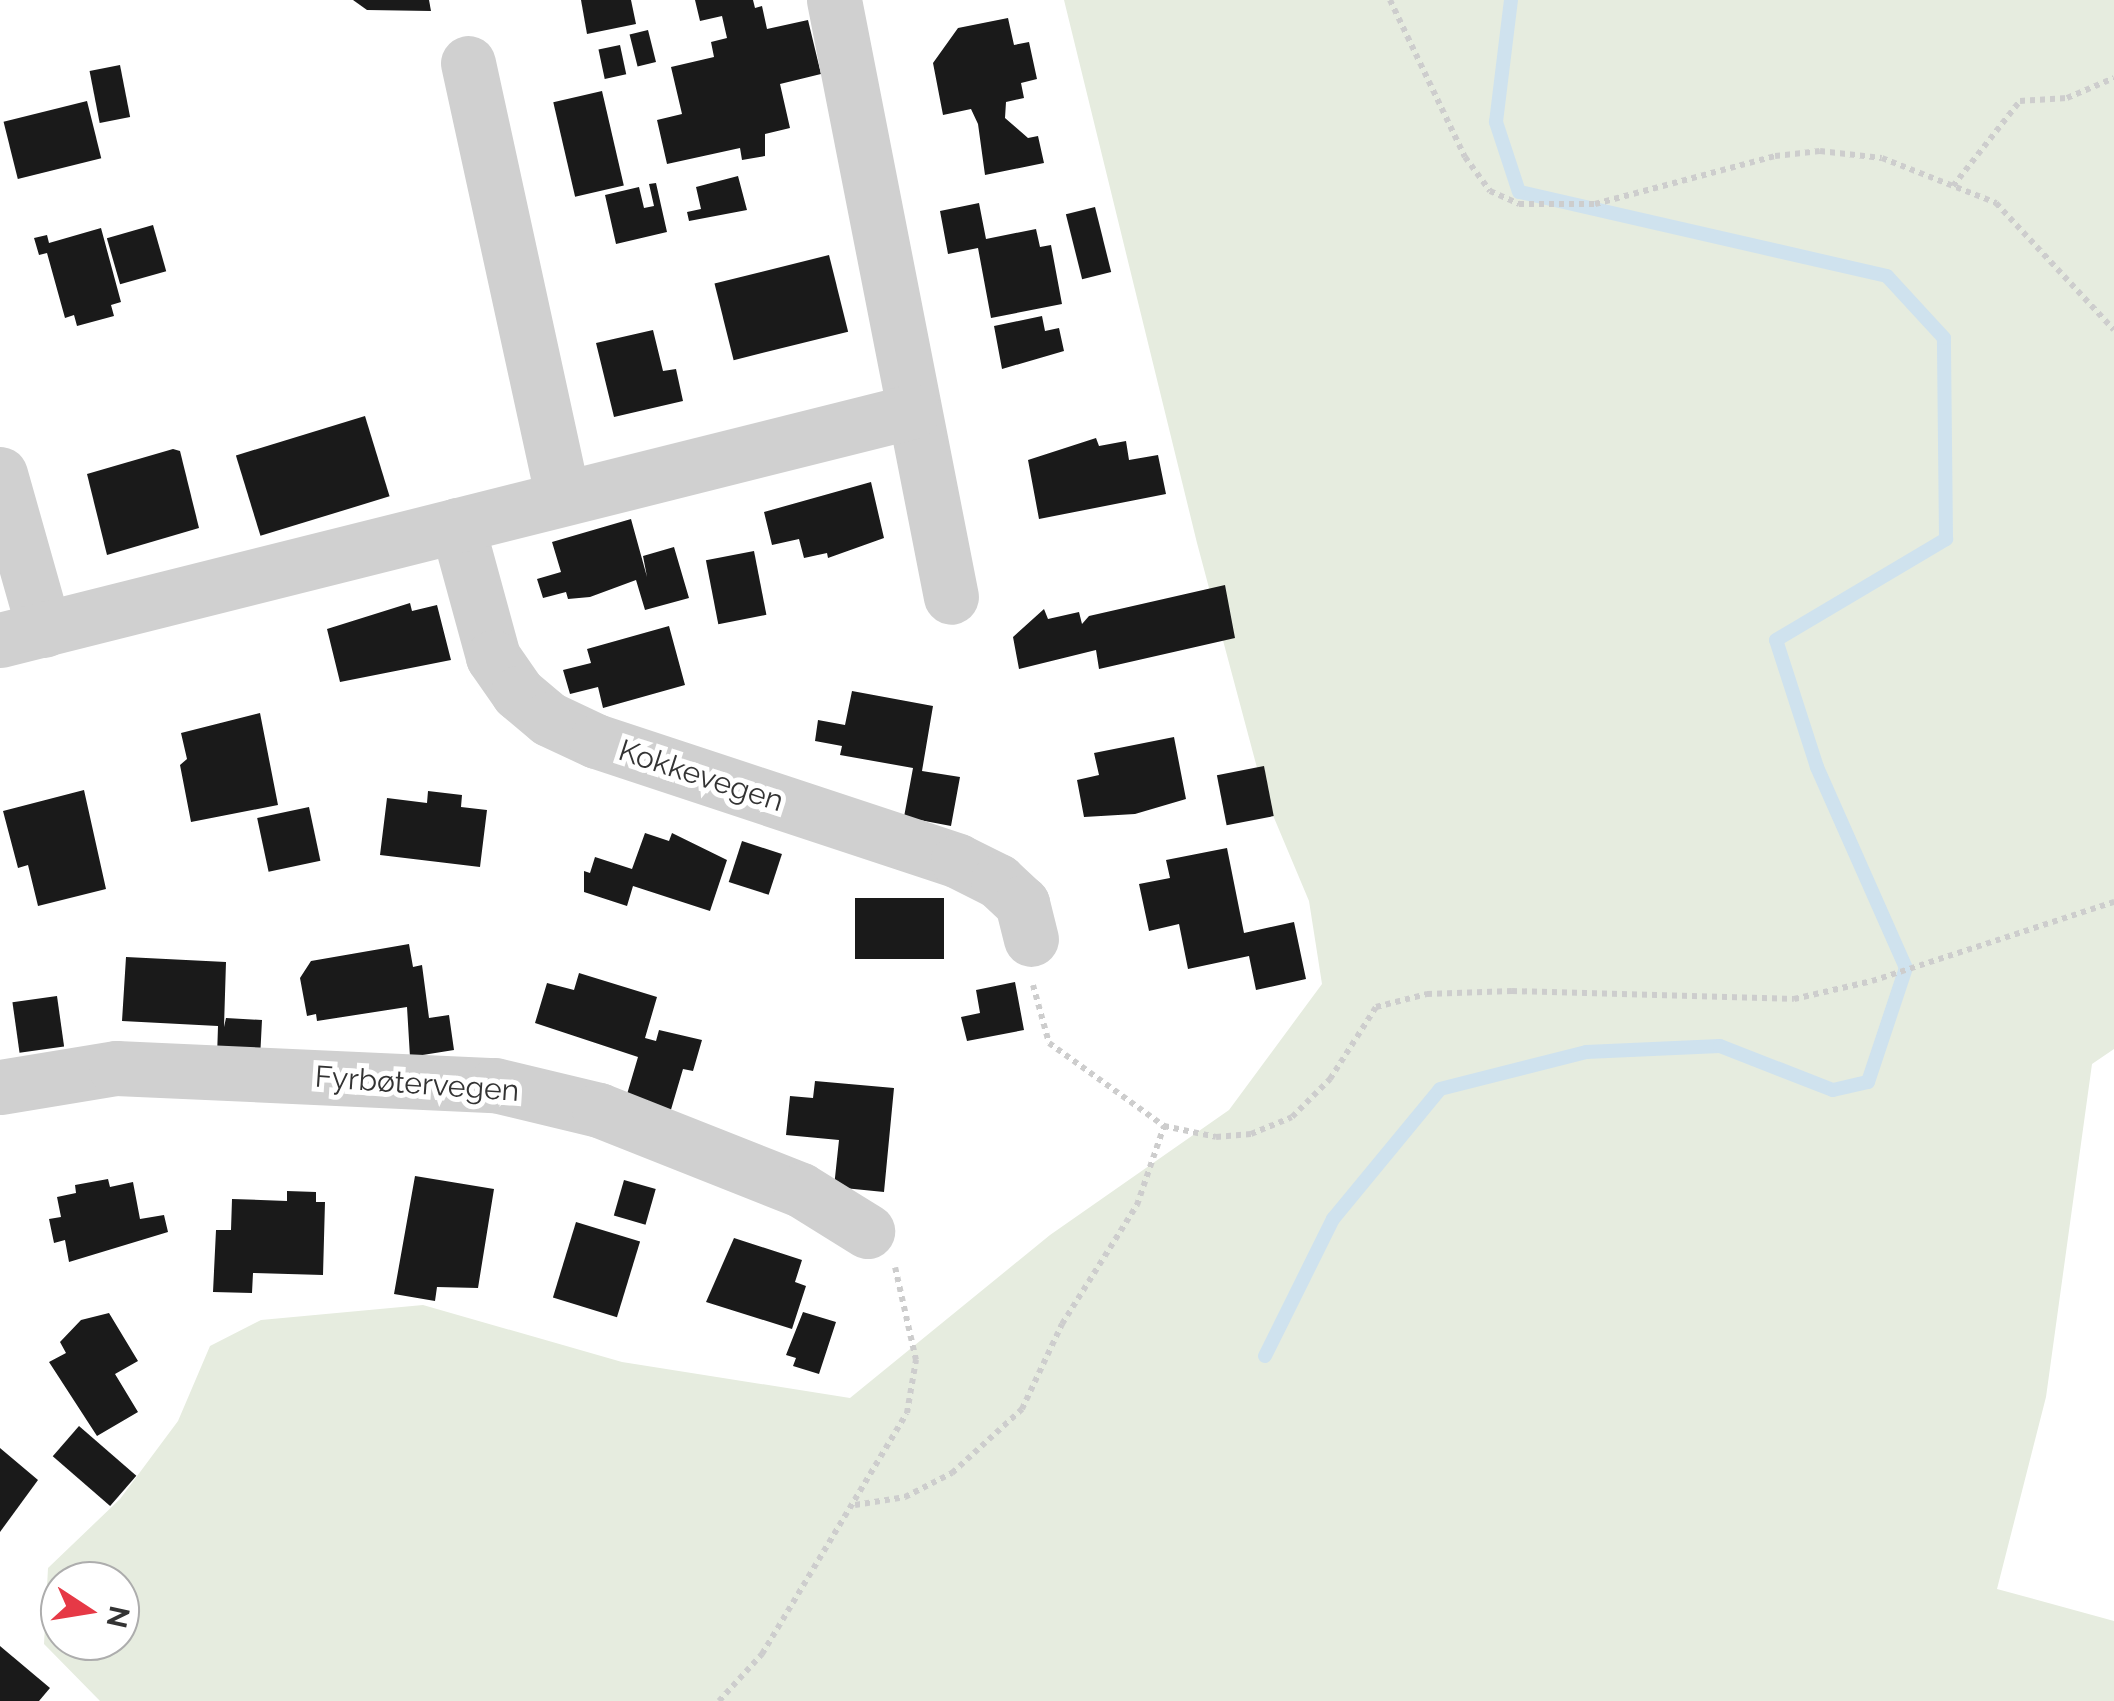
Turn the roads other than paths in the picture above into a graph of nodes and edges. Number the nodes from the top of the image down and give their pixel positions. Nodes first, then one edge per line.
1 (834, 0) edge
2 (468, 63) dead end
3 (913, 411) junction
4 (0, 474) edge
5 (564, 497) junction
6 (457, 525) junction
7 (950, 598) dead end
8 (22, 635) edge
9 (1031, 939) road end
10 (0, 1086) edge
11 (867, 1231) road end

1 - 3 street
2 - 5 street
3 - 5 street
3 - 7 street
4 - 8 street
5 - 6 street
6 - 8 street
6 - 9 street, Kokkevegen
10 - 11 street, Fyrbøtervegen

